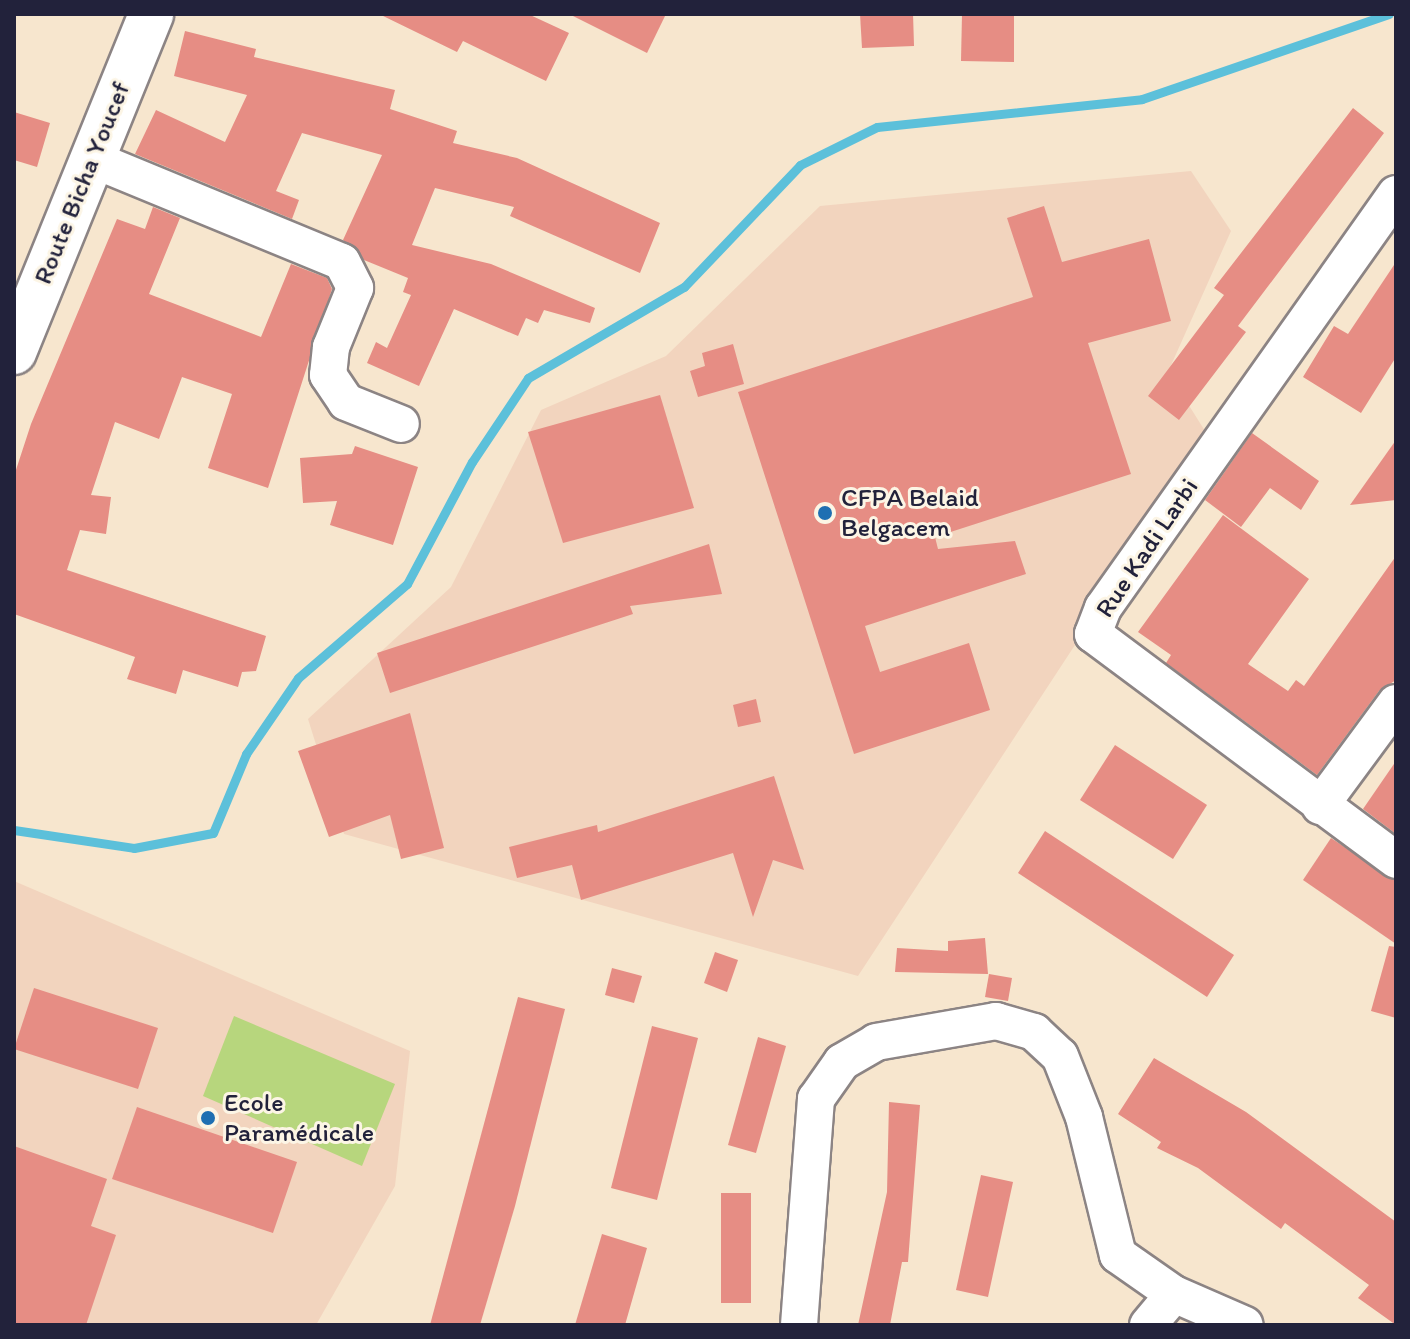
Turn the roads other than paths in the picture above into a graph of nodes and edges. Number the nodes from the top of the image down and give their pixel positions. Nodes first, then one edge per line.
1 (151, 14) edge
2 (92, 159) junction
3 (1396, 194) edge
4 (14, 352) edge
5 (401, 424) dead end
6 (1396, 703) edge
7 (1320, 806) junction
8 (1396, 860) edge
9 (1174, 1294) junction
10 (799, 1325) edge
11 (1148, 1325) edge
12 (1245, 1325) edge

1 - 2 main road, Route Bicha Youcef
2 - 4 main road, Route Bicha Youcef
2 - 5 street
3 - 7 street, Rue Kadi Larbi
6 - 7 street
7 - 8 street, Rue Kadi Larbi
9 - 10 street
9 - 11 street
9 - 12 street

